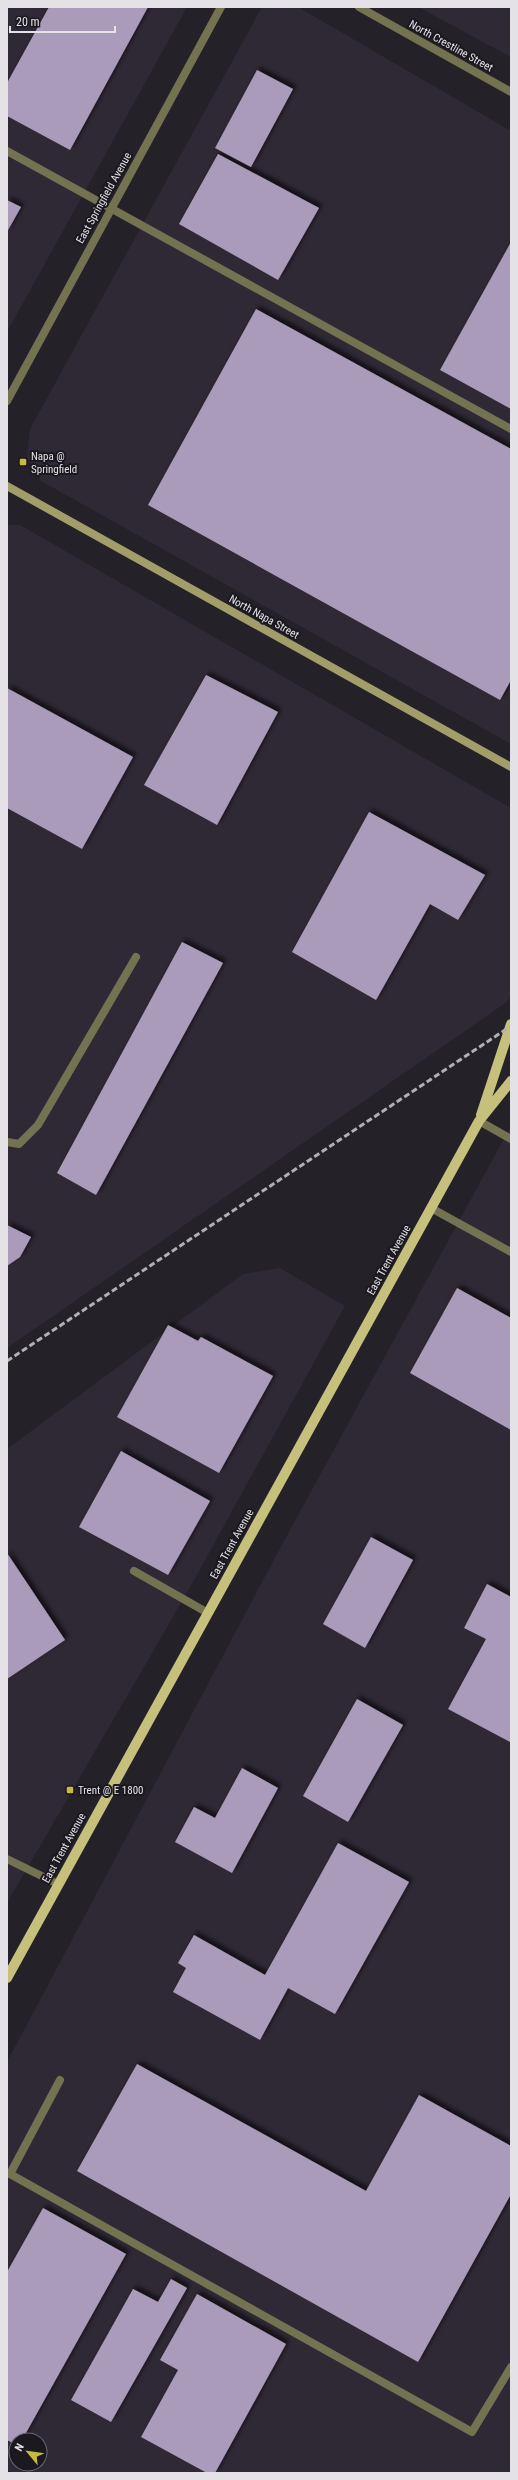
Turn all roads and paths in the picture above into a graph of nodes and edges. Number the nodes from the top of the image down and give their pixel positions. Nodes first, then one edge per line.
1 (222, 7) edge
2 (359, 7) edge
3 (511, 92) edge
4 (7, 151) edge
5 (111, 208) junction
6 (7, 401) edge
7 (511, 429) edge
8 (7, 486) edge
9 (511, 767) edge
10 (136, 957) dead end
11 (511, 1024) edge
12 (511, 1081) edge
13 (479, 1121) junction
14 (511, 1139) edge
15 (7, 1142) edge
16 (431, 1208) junction
17 (511, 1252) edge
18 (134, 1571) dead end
19 (208, 1613) junction
20 (7, 1859) edge
21 (58, 1884) junction
22 (7, 1978) edge
23 (60, 2080) dead end
24 (8, 2175) edge
25 (511, 2366) edge

1 - 5 street, East Springfield Avenue
2 - 3 street, North Crestline Street
4 - 5 street
5 - 6 street, East Springfield Avenue
5 - 7 street
8 - 9 main road, North Napa Street
10 - 15 street
11 - 13 main road, East Trent Avenue
12 - 13 main road, East Trent Avenue
13 - 14 street
13 - 16 main road, East Trent Avenue
16 - 17 street
16 - 19 main road, East Trent Avenue
18 - 19 street
19 - 21 main road, East Trent Avenue
20 - 21 street
21 - 22 main road, East Trent Avenue
23 - 24 street
24 - 25 street

